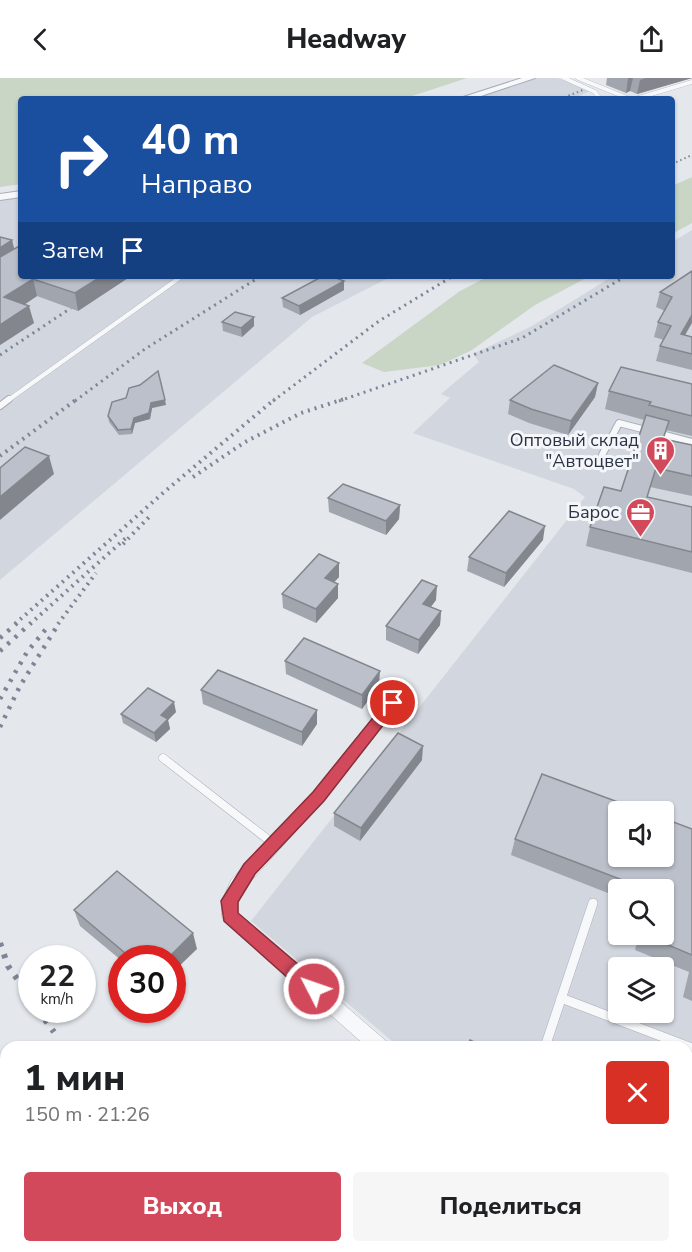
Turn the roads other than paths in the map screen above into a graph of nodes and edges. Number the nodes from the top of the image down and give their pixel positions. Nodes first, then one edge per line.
1 (531, 78) edge
2 (564, 78) edge
3 (578, 78) edge
4 (692, 82) edge
5 (472, 96) edge
6 (598, 96) edge
7 (623, 96) edge
8 (645, 96) edge
9 (18, 194) edge
10 (0, 197) edge
11 (178, 279) edge
12 (0, 406) edge
13 (692, 442) edge
14 (602, 455) dead end
15 (393, 703) dead end
16 (164, 758) dead end
17 (275, 845) junction
18 (593, 903) dead end
19 (561, 998) junction
20 (373, 1041) edge
21 (547, 1041) edge
22 (674, 1041) edge

1 - 5 street
2 - 6 lane
3 - 7 lane
4 - 8 lane
9 - 10 street
11 - 12 lane
13 - 14 lane
15 - 17 street
16 - 17 lane
17 - 20 street
18 - 19 lane
19 - 21 lane
19 - 22 lane

